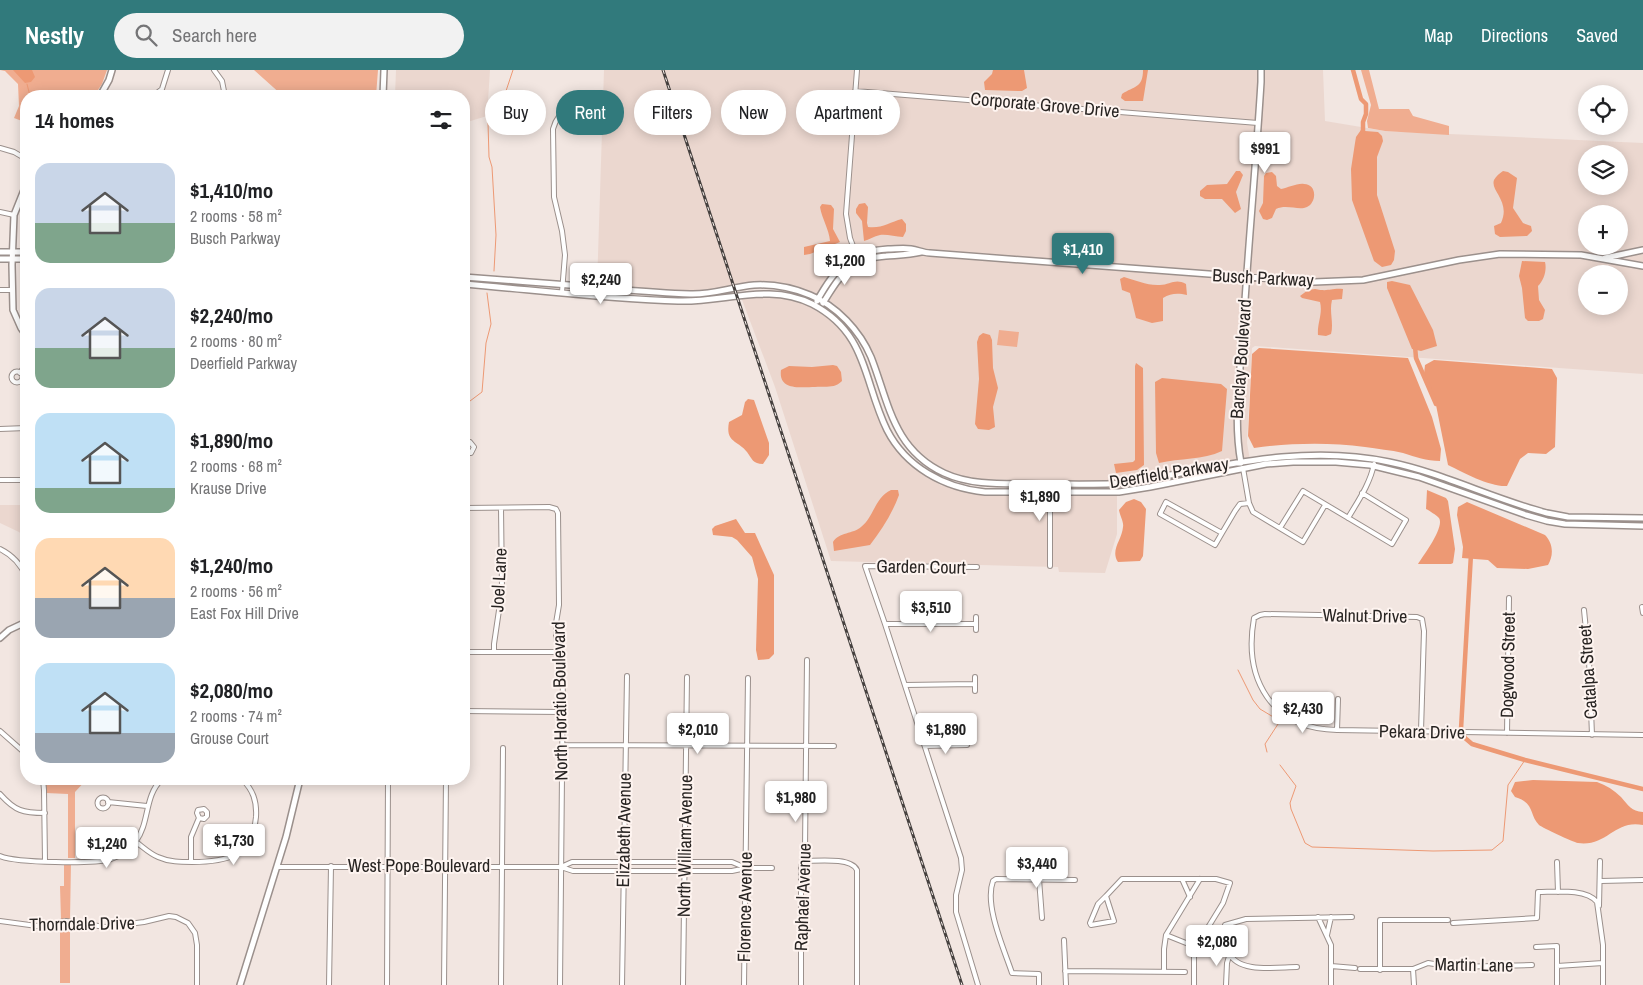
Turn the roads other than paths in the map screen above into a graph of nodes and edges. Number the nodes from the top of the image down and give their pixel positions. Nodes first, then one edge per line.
1 (112, 70) edge
2 (168, 70) edge
3 (214, 70) edge
4 (384, 70) edge
5 (856, 70) edge
6 (1260, 70) edge
7 (103, 90) edge
8 (161, 90) edge
9 (224, 90) edge
10 (383, 90) edge
11 (855, 90) edge
12 (900, 95) edge
13 (556, 121) edge
14 (1258, 124) junction
15 (852, 135) edge
16 (0, 148) edge
17 (20, 156) edge
18 (20, 199) edge
19 (0, 212) edge
20 (14, 214) junction
21 (1643, 250) edge
22 (0, 252) edge
23 (12, 252) junction
24 (20, 252) edge
25 (922, 252) junction
26 (856, 256) junction
27 (1604, 258) junction
28 (0, 259) edge
29 (12, 259) junction
30 (20, 259) edge
31 (859, 262) junction
32 (1643, 266) edge
33 (470, 277) edge
34 (1246, 278) junction
35 (470, 284) edge
36 (563, 284) junction
37 (0, 290) edge
38 (13, 290) junction
39 (562, 292) junction
40 (818, 299) junction
41 (824, 302) junction
42 (817, 307) junction
43 (20, 325) edge
44 (20, 428) edge
45 (0, 429) edge
46 (470, 442) edge
47 (470, 452) edge
48 (1375, 459) junction
49 (1241, 462) junction
50 (1373, 466) junction
51 (1242, 468) junction
52 (0, 480) edge
53 (20, 480) edge
54 (1050, 484) junction
55 (1050, 492) junction
56 (1362, 493) junction
57 (1249, 503) junction
58 (1325, 505) junction
59 (470, 508) edge
60 (501, 508) junction
61 (1348, 518) junction
62 (1643, 518) edge
63 (1643, 526) edge
64 (1280, 528) junction
65 (1222, 533) junction
66 (0, 549) edge
67 (20, 565) edge
68 (1050, 566) dead end
69 (977, 568) dead end
70 (1509, 598) dead end
71 (1642, 607) dead end
72 (1584, 610) dead end
73 (1643, 613) edge
74 (1256, 616) joint
75 (976, 617) dead end
76 (885, 624) junction
77 (976, 624) junction
78 (20, 625) edge
79 (976, 630) dead end
80 (0, 638) edge
81 (470, 652) edge
82 (494, 652) junction
83 (560, 652) junction
84 (807, 660) dead end
85 (627, 676) dead end
86 (687, 677) dead end
87 (975, 677) dead end
88 (748, 678) dead end
89 (975, 684) junction
90 (905, 685) junction
91 (975, 691) dead end
92 (1338, 699) dead end
93 (470, 711) edge
94 (562, 712) junction
95 (1337, 730) junction
96 (0, 731) edge
97 (1421, 731) junction
98 (1507, 733) junction
99 (1592, 735) junction
100 (1643, 735) edge
101 (562, 745) junction
102 (626, 745) junction
103 (686, 745) junction
104 (747, 745) junction
105 (967, 745) dead end
106 (806, 746) junction
107 (834, 746) dead end
108 (925, 746) junction
109 (503, 748) dead end
110 (20, 749) edge
111 (43, 785) edge
112 (157, 785) edge
113 (247, 785) edge
114 (299, 785) edge
115 (388, 785) edge
116 (446, 785) edge
117 (0, 794) edge
118 (108, 802) dead end
119 (147, 806) junction
120 (44, 813) junction
121 (199, 818) dead end
122 (136, 842) junction
123 (0, 856) edge
124 (45, 861) junction
125 (623, 861) junction
126 (685, 861) junction
127 (803, 861) junction
128 (1600, 861) dead end
129 (191, 862) junction
130 (1557, 862) dead end
131 (331, 866) junction
132 (389, 866) junction
133 (445, 866) junction
134 (502, 866) junction
135 (277, 867) junction
136 (561, 867) junction
137 (746, 868) junction
138 (772, 868) dead end
139 (623, 870) junction
140 (685, 871) junction
141 (1039, 879) junction
142 (1182, 879) junction
143 (1200, 879) junction
144 (1075, 880) dead end
145 (1643, 880) edge
146 (1601, 881) junction
147 (1558, 892) junction
148 (1106, 896) junction
149 (1190, 897) junction
150 (1598, 916) junction
151 (1318, 917) junction
152 (1331, 917) junction
153 (1352, 917) dead end
154 (1042, 918) dead end
155 (1448, 920) dead end
156 (0, 921) edge
157 (1453, 922) dead end
158 (1208, 927) junction
159 (1224, 929) junction
160 (1327, 934) junction
161 (1166, 935) junction
162 (1064, 940) dead end
163 (1196, 947) junction
164 (1536, 947) dead end
165 (1230, 954) junction
166 (1603, 963) junction
167 (1331, 966) junction
168 (1532, 966) dead end
169 (1557, 966) junction
170 (1297, 967) dead end
171 (1414, 969) junction
172 (1380, 970) junction
173 (1065, 971) junction
174 (1164, 972) junction
175 (1185, 972) dead end
176 (1557, 984) edge
177 (197, 985) edge
178 (240, 985) edge
179 (329, 985) edge
180 (387, 985) edge
181 (444, 985) edge
182 (501, 985) edge
183 (560, 985) edge
184 (622, 985) edge
185 (683, 985) edge
186 (744, 985) edge
187 (801, 985) edge
188 (857, 985) edge
189 (978, 985) edge
190 (1039, 985) edge
191 (1066, 985) edge
192 (1194, 985) edge
193 (1226, 985) edge
194 (1331, 985) edge
195 (1414, 985) edge
196 (1603, 985) edge

1 - 7 main road
2 - 8 street
3 - 9 street
4 - 10 main road
5 - 11 street
6 - 14 main road, Barclay Boulevard
12 - 14 street, Corporate Grove Drive
13 - 36 street
14 - 34 main road, Barclay Boulevard
15 - 26 street
16 - 17 street
18 - 20 main road
19 - 20 street
20 - 23 main road
21 - 27 main road, Busch Parkway
22 - 23 main road
23 - 24 main road
23 - 29 main road
25 - 26 main road, Busch Parkway
25 - 31 main road, Busch Parkway
25 - 34 main road, Busch Parkway
26 - 31 street
26 - 40 main road, Busch Parkway
27 - 32 main road, Busch Parkway
27 - 34 main road, Busch Parkway
28 - 29 main road
29 - 30 main road
29 - 38 main road
31 - 41 main road, Busch Parkway
33 - 36 main road, Deerfield Parkway
34 - 49 main road, Barclay Boulevard
35 - 39 main road, Deerfield Parkway
36 - 39 street
36 - 40 main road, Deerfield Parkway
37 - 38 street
38 - 43 main road
39 - 42 main road, Deerfield Parkway
40 - 41 main road, Deerfield Parkway
40 - 42 main road, Busch Parkway
41 - 42 main road, Busch Parkway
41 - 54 main road, Deerfield Parkway
42 - 55 main road, Deerfield Parkway
44 - 45 street
46 - 47 street
48 - 49 main road, Deerfield Parkway
48 - 50 street
48 - 62 main road, Deerfield Parkway
49 - 51 main road, Barclay Boulevard
49 - 54 main road, Deerfield Parkway
50 - 51 main road, Deerfield Parkway
50 - 56 street
50 - 63 main road, Deerfield Parkway
51 - 55 main road, Deerfield Parkway
51 - 57 street, Deerfield Parkway
52 - 53 street
54 - 55 street
55 - 68 street
56 - 61 street
56 - 61 street
57 - 64 street
57 - 65 street
58 - 61 street
58 - 64 street
58 - 64 street
59 - 60 street, North Horatio Boulevard
60 - 82 street, Joel Lane
60 - 83 street, North Horatio Boulevard
65 - 65 street, Deerfield Parkway
66 - 67 street
69 - 76 street, Garden Court
70 - 98 street, Dogwood Street
71 - 73 street
72 - 99 street, Catalpa Street
74 - 95 street, Pekara Drive
74 - 97 street, Walnut Drive
75 - 77 street
76 - 77 street
76 - 90 street
77 - 79 street
78 - 80 main road
81 - 82 street
82 - 83 street
83 - 94 street, North Horatio Boulevard
84 - 106 street, Raphael Avenue
85 - 102 street, Elizabeth Avenue
86 - 103 street, North William Avenue
87 - 89 street
88 - 104 street, Florence Avenue
89 - 90 street
89 - 91 street
90 - 108 street
92 - 95 street
93 - 94 street
94 - 101 street, North Horatio Boulevard
95 - 97 street, Pekara Drive
96 - 110 street
97 - 98 street, Pekara Drive
98 - 99 street, Pekara Drive
99 - 100 street, Pekara Drive
101 - 102 street
101 - 136 street, North Horatio Boulevard
102 - 103 street
102 - 125 street, Elizabeth Avenue
103 - 104 street
103 - 126 street, North William Avenue
104 - 106 street
104 - 137 street, Florence Avenue
105 - 108 street
106 - 107 street
106 - 127 street, Raphael Avenue
108 - 189 street
109 - 134 street
111 - 120 street
112 - 119 street
113 - 129 street
114 - 135 main road
115 - 132 street
116 - 133 street
117 - 120 street
118 - 119 street
119 - 122 street
120 - 124 street
121 - 129 street
122 - 124 street
122 - 129 street
123 - 124 street
125 - 126 street, West Pope Boulevard
125 - 136 street, West Pope Boulevard
125 - 139 street, Elizabeth Avenue
126 - 137 street, West Pope Boulevard
126 - 140 street, North William Avenue
127 - 187 street, Raphael Avenue
127 - 188 street
128 - 146 street
130 - 147 street
131 - 132 street, West Pope Boulevard
131 - 135 street, West Pope Boulevard
131 - 179 street
132 - 133 street, West Pope Boulevard
132 - 180 street
133 - 134 street, West Pope Boulevard
133 - 181 street
134 - 136 street, West Pope Boulevard
134 - 182 street
135 - 178 main road
136 - 139 street, West Pope Boulevard
136 - 183 street, North Horatio Boulevard
137 - 138 street, West Pope Boulevard
137 - 140 street, West Pope Boulevard
137 - 186 street, Florence Avenue
139 - 140 street, West Pope Boulevard
139 - 184 street, Elizabeth Avenue
140 - 185 street, North William Avenue
141 - 144 street
141 - 154 street
141 - 190 street
142 - 143 street
142 - 148 street
142 - 149 street
143 - 149 street
143 - 158 street
145 - 146 street
146 - 150 street
147 - 150 street
147 - 157 street
148 - 148 street
149 - 161 street
150 - 166 street
151 - 152 street
151 - 159 street
151 - 160 street
152 - 153 street
152 - 160 street
155 - 172 street
156 - 177 street, Thorndale Drive
158 - 159 street
158 - 163 street
159 - 165 street
160 - 167 street
161 - 163 street
161 - 174 street
162 - 173 street
163 - 192 street
164 - 169 street
165 - 170 street
165 - 193 street
166 - 169 street
166 - 196 street
167 - 172 street, Martin Lane
167 - 194 street
168 - 171 street, Martin Lane
169 - 176 street
171 - 172 street, Martin Lane
171 - 195 street
173 - 174 street
173 - 191 street
174 - 175 street

